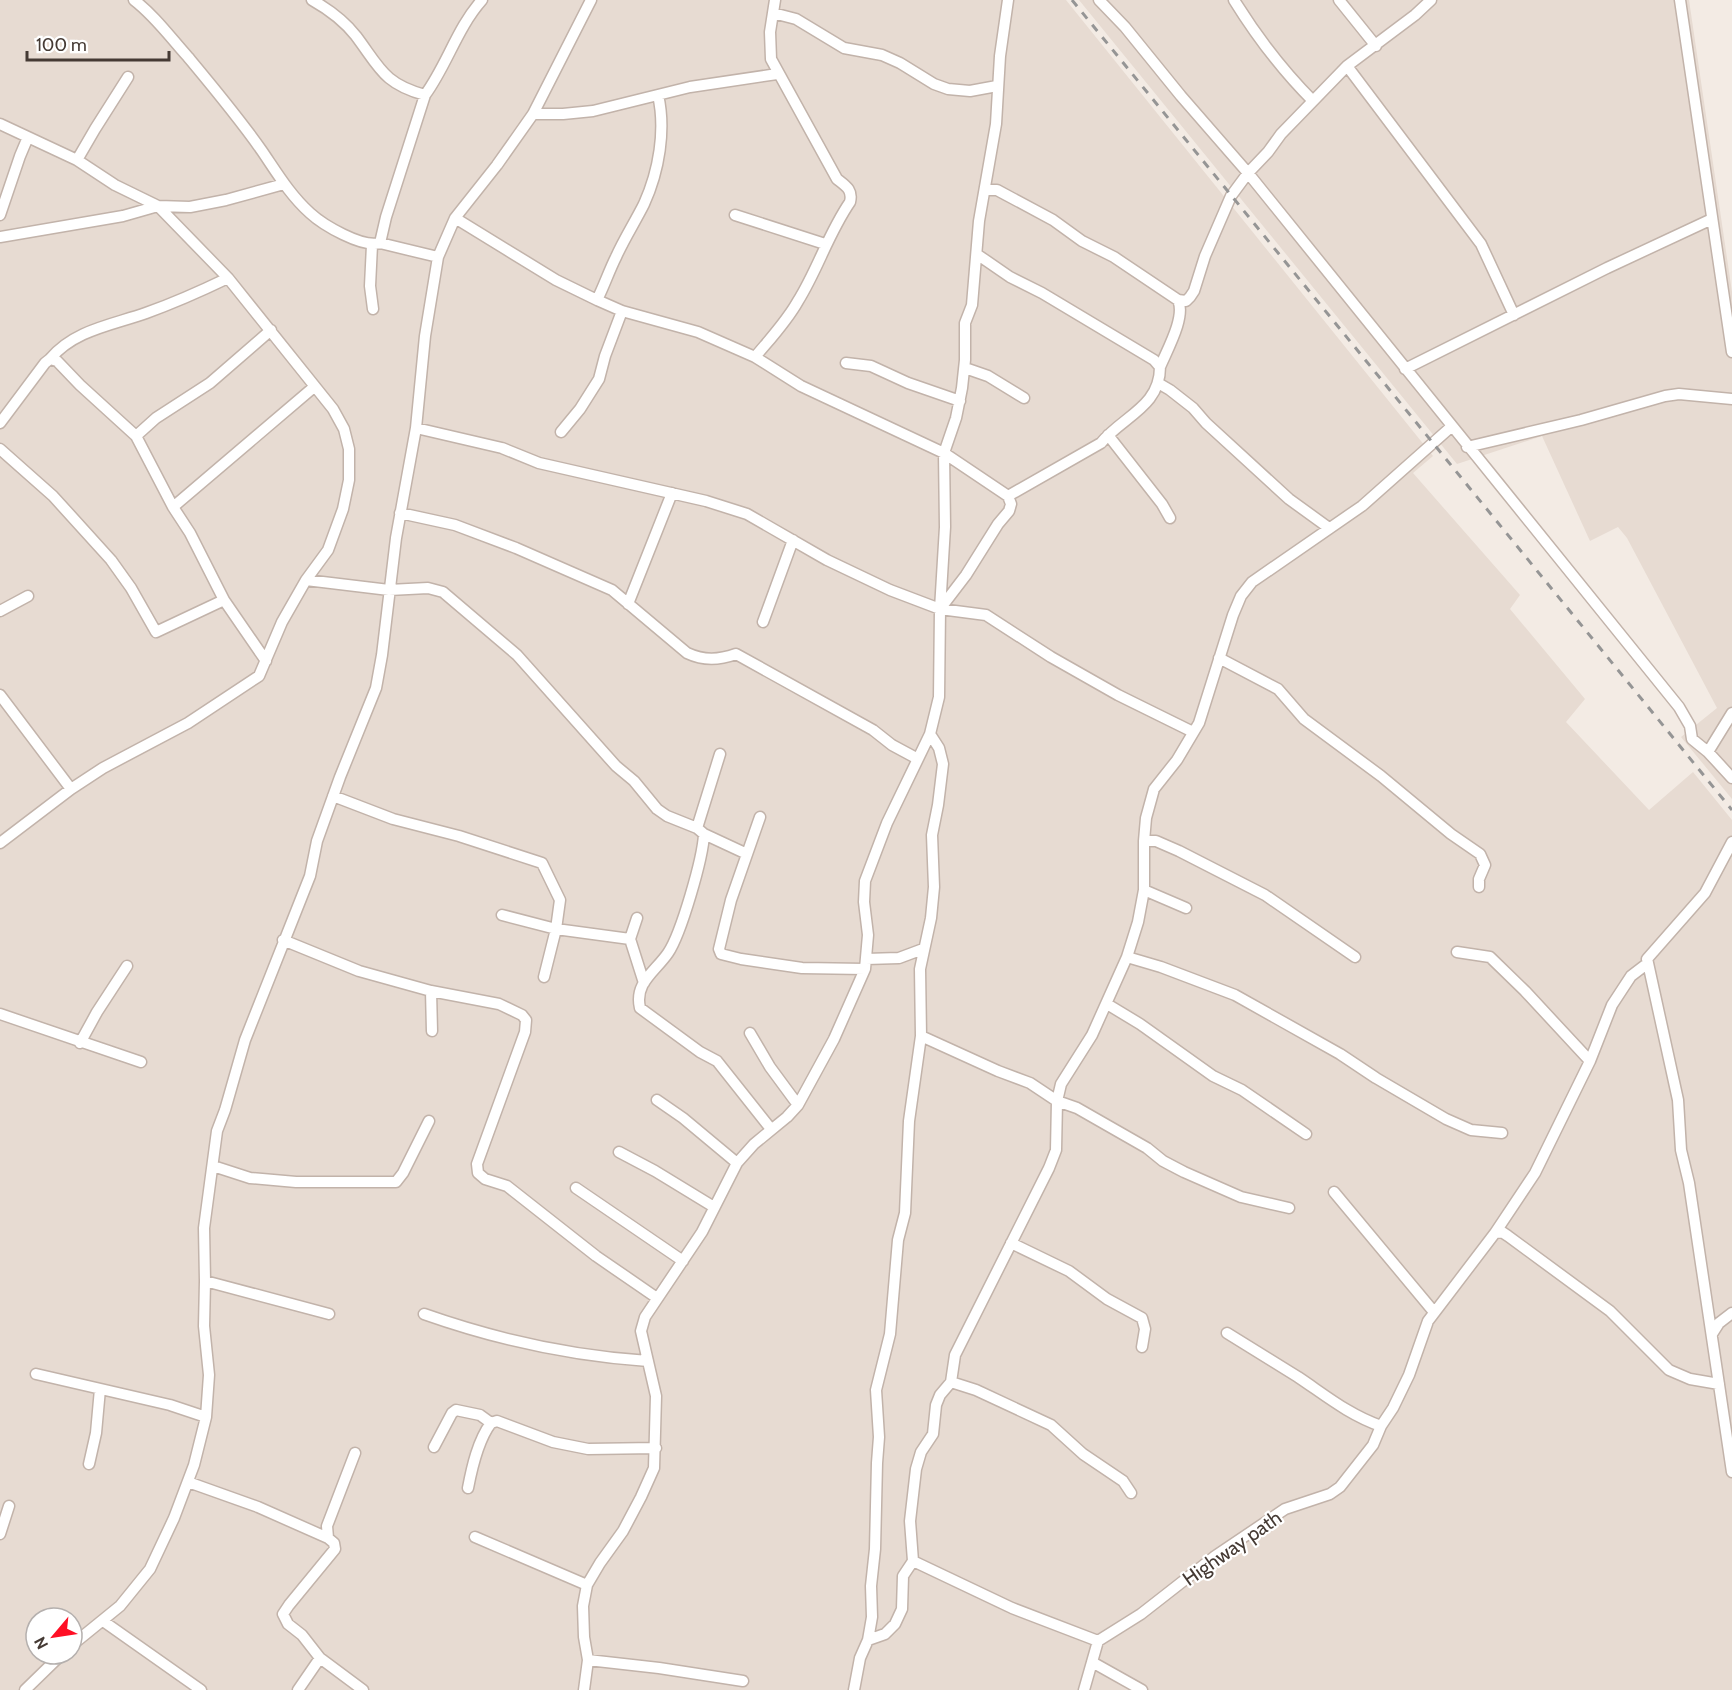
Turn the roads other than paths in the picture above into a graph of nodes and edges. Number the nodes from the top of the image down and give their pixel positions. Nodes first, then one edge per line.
1 (134, 0) edge
2 (312, 0) edge
3 (482, 0) edge
4 (591, 0) edge
5 (776, 0) edge
6 (1008, 0) edge
7 (1099, 0) edge
8 (1234, 0) edge
9 (1339, 0) edge
10 (1431, 0) edge
11 (1680, 0) edge
12 (773, 13) junction
13 (1376, 46) junction
14 (1347, 66) junction
15 (777, 74) junction
16 (128, 77) dead end
17 (997, 86) junction
18 (425, 95) junction
19 (658, 95) junction
20 (1313, 101) junction
21 (533, 114) junction
22 (0, 124) edge
23 (28, 137) junction
24 (77, 160) junction
25 (1248, 173) junction
26 (284, 184) junction
27 (986, 190) junction
28 (158, 206) junction
29 (0, 215) edge
30 (735, 215) dead end
31 (455, 218) junction
32 (1712, 219) junction
33 (0, 237) edge
34 (376, 244) junction
35 (825, 244) junction
36 (978, 255) junction
37 (438, 257) junction
38 (228, 278) junction
39 (597, 300) junction
40 (1178, 300) junction
41 (374, 309) dead end
42 (622, 311) junction
43 (1514, 315) junction
44 (271, 330) junction
45 (1732, 352) edge
46 (755, 357) junction
47 (50, 359) junction
48 (846, 363) dead end
49 (1160, 367) junction
50 (964, 368) junction
51 (1405, 369) junction
52 (1158, 383) junction
53 (314, 387) junction
54 (1024, 398) dead end
55 (1732, 399) edge
56 (960, 401) junction
57 (0, 423) edge
58 (1451, 427) junction
59 (416, 428) junction
60 (561, 432) dead end
61 (1108, 435) junction
62 (136, 436) junction
63 (1467, 447) junction
64 (0, 449) edge
65 (944, 453) junction
66 (672, 493) junction
67 (1008, 496) junction
68 (173, 507) junction
69 (400, 513) junction
70 (1170, 518) dead end
71 (1329, 528) junction
72 (793, 540) junction
73 (306, 580) junction
74 (389, 590) junction
75 (28, 596) dead end
76 (224, 600) junction
77 (628, 604) junction
78 (940, 609) junction
79 (0, 611) edge
80 (763, 622) dead end
81 (1219, 658) junction
82 (266, 661) junction
83 (0, 695) edge
84 (1732, 712) edge
85 (1193, 732) junction
86 (930, 734) junction
87 (1708, 752) junction
88 (720, 754) dead end
89 (918, 759) junction
90 (1730, 772) edge
91 (71, 789) junction
92 (333, 796) junction
93 (760, 817) dead end
94 (700, 831) junction
95 (1144, 841) junction
96 (1732, 842) edge
97 (0, 843) edge
98 (747, 854) junction
99 (1479, 887) dead end
100 (1144, 890) junction
101 (1186, 908) dead end
102 (502, 915) dead end
103 (637, 918) dead end
104 (556, 929) junction
105 (630, 939) junction
106 (283, 940) junction
107 (923, 949) junction
108 (1457, 952) dead end
109 (1127, 957) junction
110 (1355, 957) dead end
111 (1648, 963) junction
112 (866, 964) junction
113 (127, 966) dead end
114 (544, 977) dead end
115 (644, 983) junction
116 (431, 991) junction
117 (1107, 1004) junction
118 (0, 1014) edge
119 (432, 1031) dead end
120 (750, 1033) dead end
121 (921, 1036) junction
122 (80, 1042) junction
123 (1590, 1061) junction
124 (141, 1062) dead end
125 (657, 1100) dead end
126 (1057, 1101) junction
127 (798, 1105) junction
128 (429, 1121) dead end
129 (771, 1129) junction
130 (1502, 1133) dead end
131 (1306, 1134) dead end
132 (619, 1152) dead end
133 (737, 1163) junction
134 (213, 1166) junction
135 (576, 1188) dead end
136 (1334, 1192) dead end
137 (714, 1207) junction
138 (1289, 1208) dead end
139 (1496, 1233) junction
140 (1011, 1244) junction
141 (683, 1262) junction
142 (205, 1281) junction
143 (657, 1298) junction
144 (1435, 1310) junction
145 (1732, 1313) edge
146 (329, 1314) dead end
147 (424, 1314) dead end
148 (1227, 1333) dead end
149 (1712, 1334) junction
150 (1142, 1347) dead end
151 (648, 1361) junction
152 (36, 1374) dead end
153 (951, 1382) junction
154 (1719, 1384) junction
155 (100, 1389) junction
156 (206, 1417) junction
157 (491, 1423) junction
158 (1381, 1426) junction
159 (434, 1447) dead end
160 (656, 1448) junction
161 (355, 1453) dead end
162 (89, 1464) dead end
163 (1732, 1472) edge
164 (188, 1482) junction
165 (468, 1488) dead end
166 (1131, 1493) dead end
167 (9, 1506) dead end
168 (0, 1534) edge
169 (328, 1538) junction
170 (475, 1538) dead end
171 (913, 1561) junction
172 (587, 1585) junction
173 (103, 1621) junction
174 (84, 1634) edge
175 (868, 1640) junction
176 (1098, 1641) junction
177 (320, 1658) junction
178 (588, 1660) junction
179 (1092, 1662) junction
180 (50, 1666) edge
181 (743, 1681) dead end
182 (25, 1690) edge
183 (201, 1690) edge
184 (298, 1690) edge
185 (363, 1690) edge
186 (584, 1690) edge
187 (854, 1690) edge
188 (1084, 1690) edge
189 (1142, 1690) edge

1 - 26 street
2 - 18 street
3 - 18 street
4 - 21 street
5 - 12 street
6 - 17 street
7 - 25 street
8 - 20 street
9 - 13 street
10 - 13 street
11 - 32 street
12 - 15 street
12 - 17 street
13 - 14 street
14 - 20 street
14 - 43 street
15 - 19 street
15 - 35 street
16 - 24 street
17 - 27 street
18 - 34 street
19 - 21 street
19 - 39 street
20 - 25 street
21 - 31 street
22 - 23 street
23 - 24 street
23 - 29 street
24 - 28 street
25 - 40 street
25 - 51 street
26 - 28 street
26 - 34 street
27 - 36 street
27 - 40 street
28 - 33 street
28 - 38 street
30 - 35 street
31 - 37 street
31 - 39 street
32 - 43 street
32 - 45 street
34 - 37 street
34 - 41 street
35 - 46 street
36 - 49 street
36 - 50 street
37 - 59 street
38 - 44 street
38 - 47 street
39 - 42 street
40 - 49 street
42 - 46 street
42 - 60 street
43 - 51 street
44 - 53 street
44 - 62 street
46 - 65 street
47 - 57 street
47 - 62 street
48 - 56 street
49 - 52 street
50 - 54 street
50 - 56 street
51 - 58 street
52 - 61 street
52 - 71 street
53 - 68 street
53 - 73 street
55 - 63 street
56 - 65 street
58 - 63 street
58 - 71 street
59 - 66 street
59 - 69 street
61 - 67 street
61 - 70 street
62 - 68 street
63 - 87 street
64 - 76 street
65 - 67 street
65 - 78 street
66 - 72 street
66 - 77 street
67 - 78 street
68 - 76 street
69 - 74 street
69 - 77 street
71 - 81 street
72 - 78 street
72 - 80 street
73 - 74 street
73 - 82 street
74 - 92 street
74 - 94 street
75 - 79 street
76 - 82 street
77 - 89 street
78 - 85 street
78 - 86 street
81 - 85 street
81 - 99 street
82 - 91 street
83 - 91 street
84 - 87 street
85 - 95 street
86 - 89 street
86 - 107 street
87 - 90 street
88 - 94 street
89 - 112 street
91 - 97 street
92 - 104 street
92 - 106 street
93 - 98 street
94 - 98 street
94 - 115 street
95 - 100 street
95 - 110 street
96 - 111 street, Highway path
98 - 112 street
100 - 101 street
100 - 109 street
102 - 104 street
103 - 105 street
104 - 105 street
104 - 114 street
105 - 115 street
106 - 116 street
106 - 134 street
107 - 112 street
107 - 121 street
108 - 123 street
109 - 117 street
109 - 130 street
111 - 123 street, Highway path
111 - 149 street
112 - 127 street
113 - 122 street
115 - 129 street
116 - 119 street
116 - 143 street
117 - 126 street
117 - 131 street
118 - 122 street
120 - 127 street
121 - 126 street
121 - 175 street
122 - 124 street
123 - 139 street, Highway path
125 - 133 street
126 - 138 street
126 - 140 street
127 - 129 street
128 - 134 street
129 - 133 street
132 - 137 street
133 - 137 street
134 - 142 street
135 - 141 street
136 - 144 street
137 - 141 street
139 - 144 street, Highway path
139 - 154 street
140 - 150 street
140 - 153 street
141 - 143 street
142 - 146 street
142 - 156 street
143 - 151 street
144 - 158 street, Highway path
145 - 149 street
147 - 151 street
148 - 158 street
149 - 154 street
151 - 160 street
152 - 155 street
153 - 166 street
153 - 171 street
154 - 163 street
155 - 156 street
155 - 162 street
156 - 164 street
157 - 159 street
157 - 160 street
157 - 165 street
158 - 176 street, Highway path
160 - 172 street
161 - 169 street
164 - 169 street
164 - 173 street
167 - 168 street
169 - 177 street
170 - 172 street
171 - 175 street
171 - 176 street
172 - 178 street
173 - 174 street
173 - 183 street
175 - 187 street
176 - 179 street
177 - 184 street
177 - 185 street
178 - 181 street
178 - 186 street
179 - 188 street
179 - 189 street
180 - 182 street

